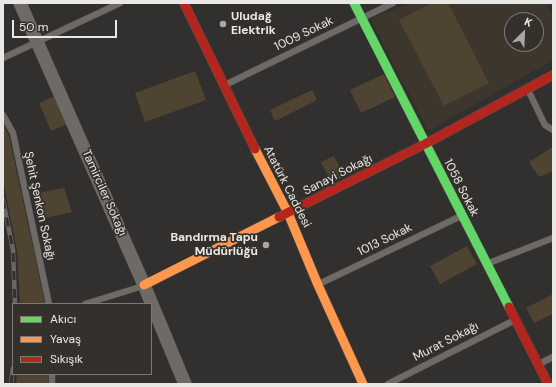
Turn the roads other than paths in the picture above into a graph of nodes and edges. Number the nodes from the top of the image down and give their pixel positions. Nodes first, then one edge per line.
1 (20, 3) edge
2 (120, 3) edge
3 (184, 3) edge
4 (354, 3) edge
5 (393, 3) edge
6 (361, 18) junction
7 (38, 41) junction
8 (3, 58) edge
9 (553, 75) edge
10 (224, 85) junction
11 (528, 90) junction
12 (3, 115) edge
13 (553, 130) edge
14 (425, 144) junction
15 (288, 213) junction
16 (461, 216) junction
17 (553, 238) edge
18 (488, 264) junction
19 (144, 285) junction
20 (318, 285) junction
21 (49, 303) edge
22 (88, 303) edge
23 (151, 303) edge
24 (152, 304) edge
25 (515, 320) junction
26 (553, 356) edge
27 (538, 364) junction
28 (185, 384) edge
29 (363, 384) edge
30 (388, 384) edge
31 (548, 384) edge

1 - 7 street, Tamirciler Sokağı
2 - 7 lane
3 - 10 street, Atatürk Caddesi
4 - 6 street, 1058 Sokak
5 - 6 lane, 1009 Sokak
6 - 10 lane, 1009 Sokak
6 - 14 street, 1058 Sokak
7 - 8 lane
7 - 19 street, Tamirciler Sokağı
9 - 11 street, Sanayi Sokağı
10 - 15 street, Atatürk Caddesi
11 - 13 lane
11 - 14 street, Sanayi Sokağı
12 - 21 lane, Şehit Şenkon Sokağı
14 - 15 street, Sanayi Sokağı
14 - 16 street, 1058 Sokak
15 - 19 street, Sanayi Sokağı
15 - 20 street, Atatürk Caddesi
16 - 18 street, 1058 Sokak
16 - 20 lane, 1013 Sokak
17 - 18 lane
18 - 25 street, 1058 Sokak
19 - 22 lane, Sanayi Sokağı
19 - 23 street, Tamirciler Sokağı
20 - 29 street, Atatürk Caddesi
24 - 28 street, Tamirciler Sokağı
25 - 27 street, 1058 Sokak
25 - 30 lane, Murat Sokağı
26 - 27 lane
27 - 31 street, 1058 Sokak

